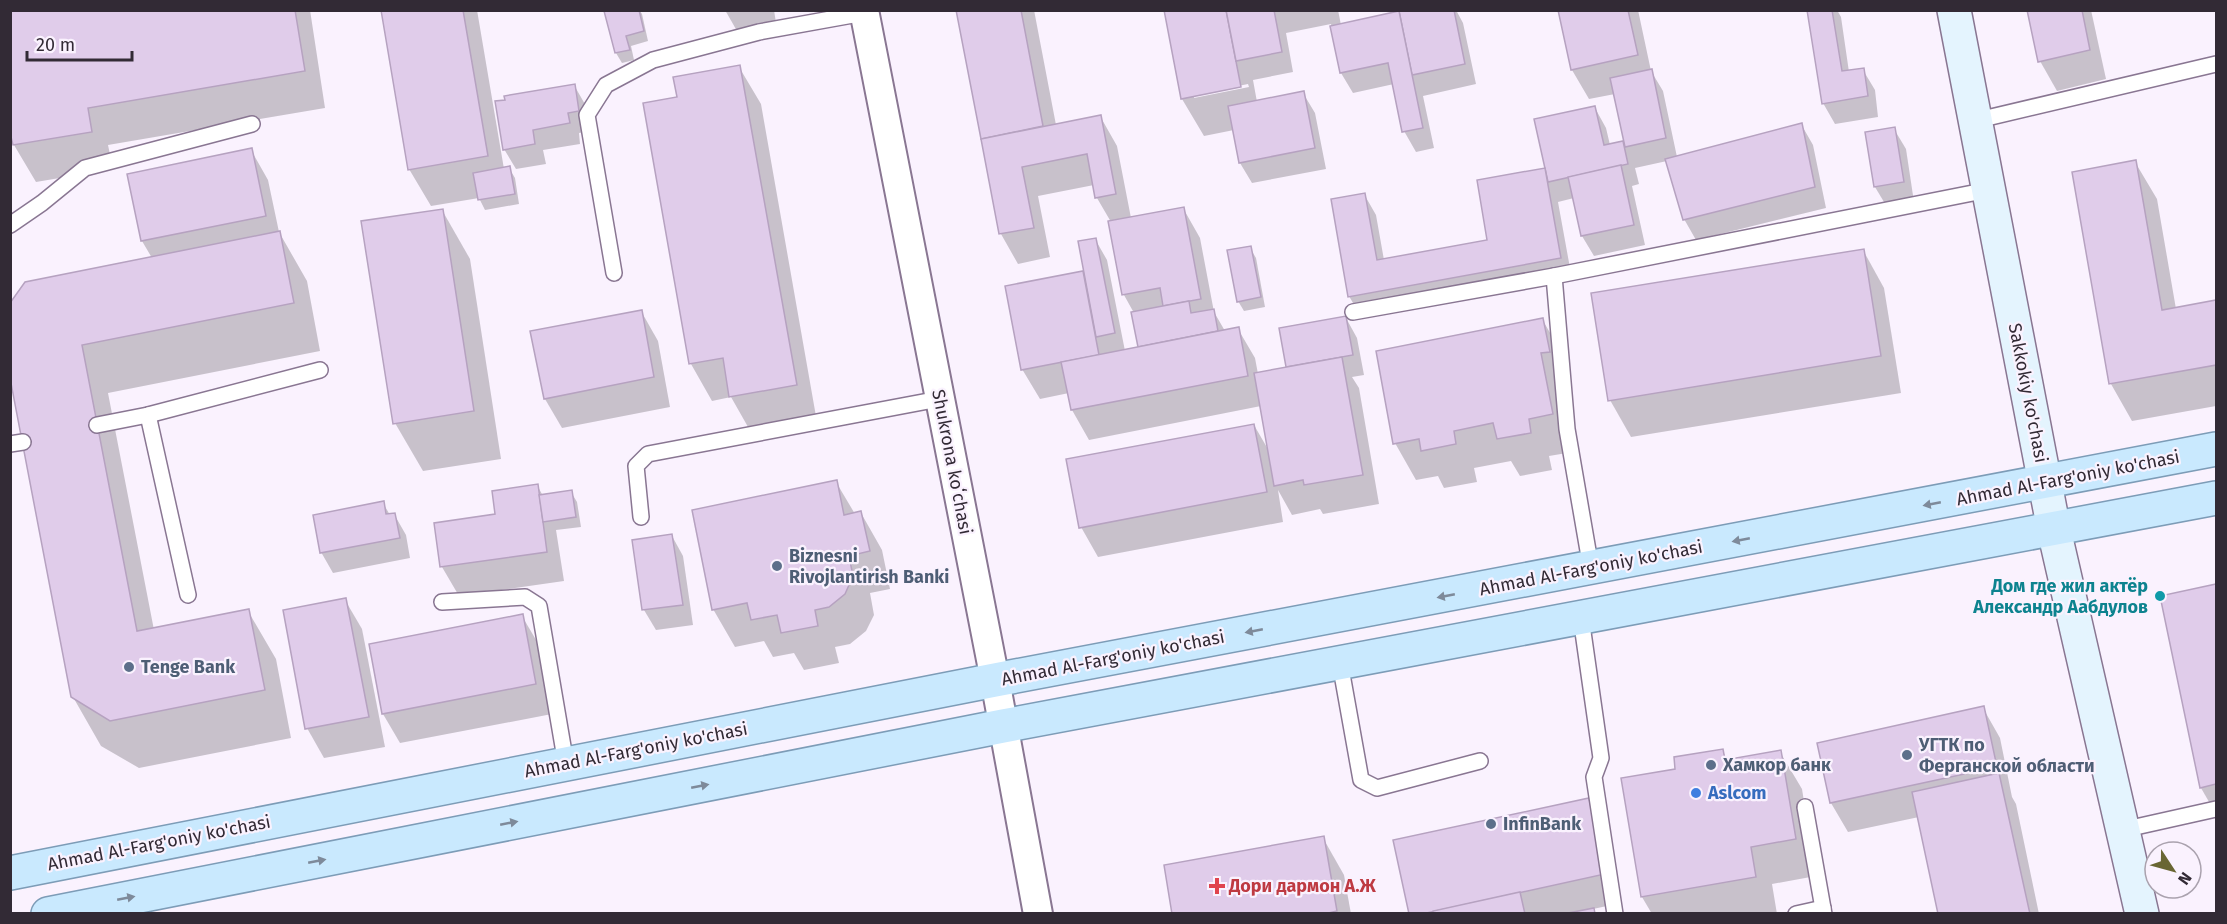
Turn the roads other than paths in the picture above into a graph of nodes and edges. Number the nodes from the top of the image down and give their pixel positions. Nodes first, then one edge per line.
1 (1954, 10) edge
2 (864, 12) edge
3 (2217, 64) edge
4 (1974, 121) junction
5 (252, 124) dead end
6 (1988, 190) junction
7 (10, 225) edge
8 (614, 273) dead end
9 (1554, 276) junction
10 (1353, 312) dead end
11 (320, 370) dead end
12 (939, 399) junction
13 (148, 415) junction
14 (97, 425) dead end
15 (2217, 449) edge
16 (2045, 483) junction
17 (2217, 498) edge
18 (641, 517) dead end
19 (2054, 530) junction
20 (1591, 568) junction
21 (188, 595) dead end
22 (442, 602) dead end
23 (1581, 618) junction
24 (1340, 663) junction
25 (995, 680) junction
26 (1004, 726) junction
27 (1479, 761) dead end
28 (566, 764) junction
29 (1805, 807) dead end
30 (2217, 809) edge
31 (2122, 830) junction
32 (10, 873) edge
33 (1823, 911) edge
34 (48, 914) edge
35 (1038, 914) edge
36 (1616, 914) edge
37 (1796, 914) edge
38 (2142, 914) edge

1 - 4 street, Sakkokiy ko'chasi
2 - 8 lane
2 - 12 street, Shukrona koʻchasi
3 - 4 lane
4 - 6 street, Sakkokiy ko'chasi
5 - 7 lane
6 - 9 lane
6 - 16 street, Sakkokiy ko'chasi
9 - 10 lane
9 - 20 lane
11 - 13 lane
12 - 18 lane
12 - 25 street, Shukrona koʻchasi
13 - 14 lane
13 - 21 lane
15 - 16 main road, Ahmad Al-Farg'oniy ko'chasi
16 - 19 street, Sakkokiy ko'chasi
16 -> 20 main road, Ahmad Al-Farg'oniy ko'chasi
17 - 19 main road
19 - 23 main road
19 - 31 street, Sakkokiy ko'chasi
20 -> 25 main road, Ahmad Al-Farg'oniy ko'chasi
22 - 28 lane
23 - 24 main road
23 - 36 lane
24 - 26 main road
24 - 27 lane
25 - 26 street, Shukrona koʻchasi
25 - 28 main road, Ahmad Al-Farg'oniy ko'chasi
34 -> 26 main road
26 - 35 street, Shukrona koʻchasi
28 - 32 main road, Ahmad Al-Farg'oniy ko'chasi
29 - 33 lane
30 - 31 lane
31 - 38 street, Sakkokiy ko'chasi
33 - 37 lane

